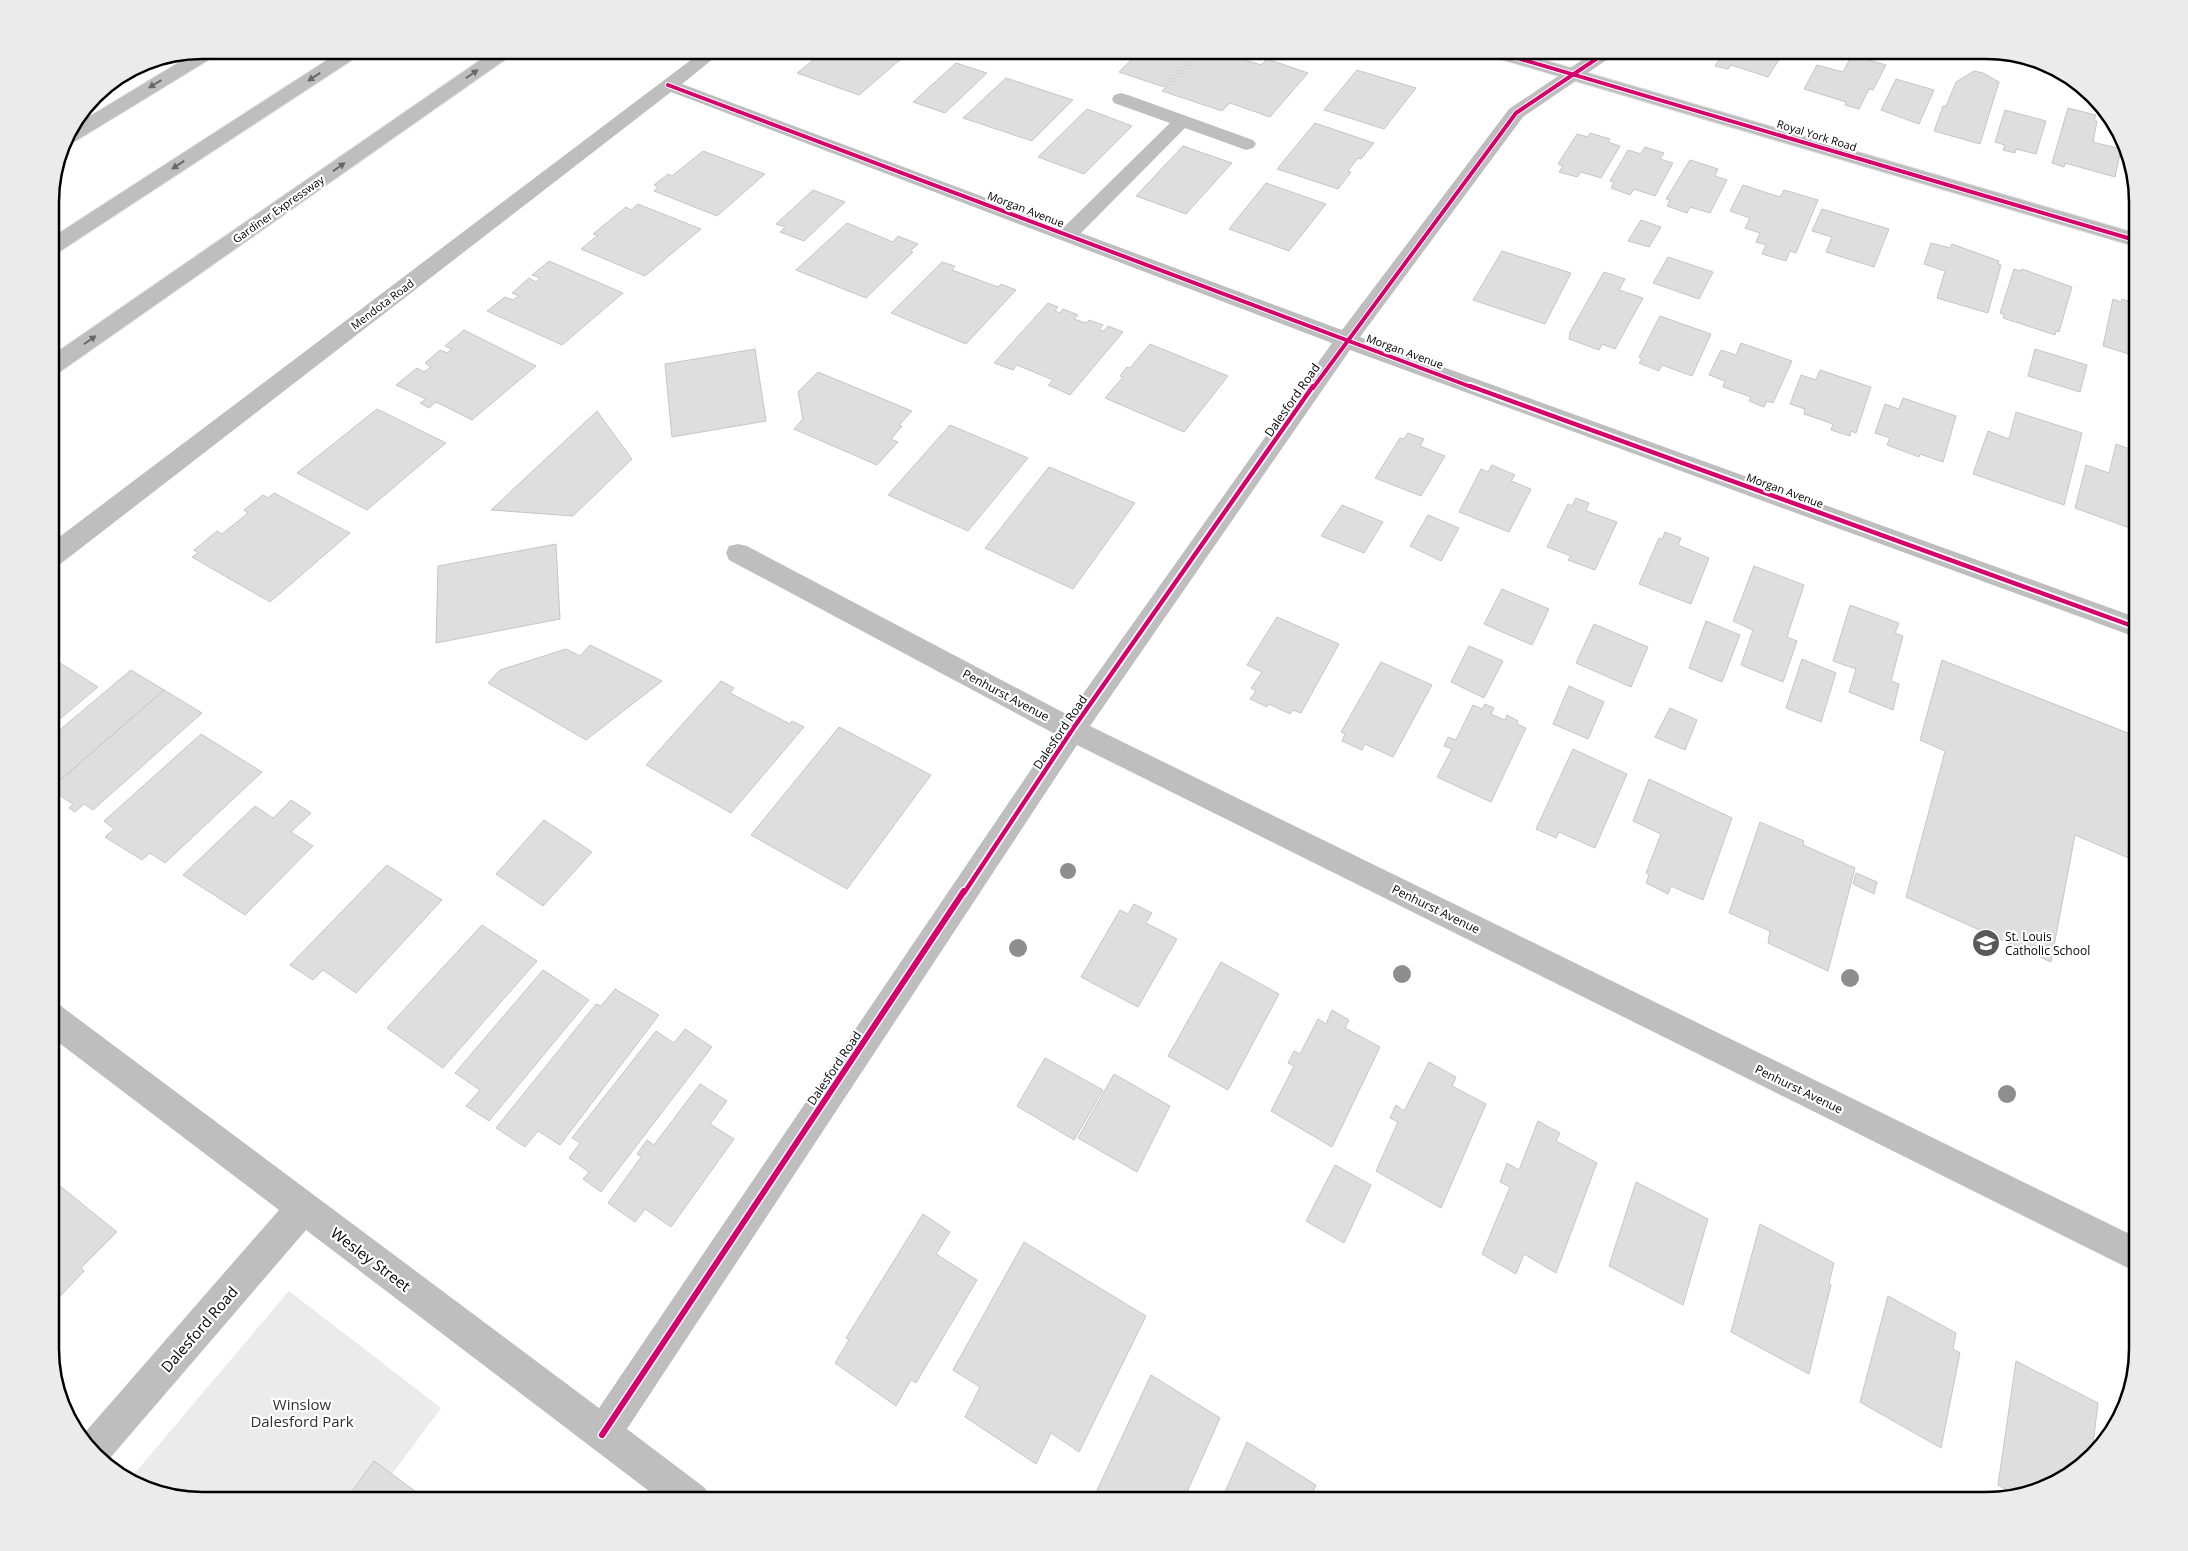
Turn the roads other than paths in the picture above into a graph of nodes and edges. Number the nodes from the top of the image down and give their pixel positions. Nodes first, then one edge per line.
1 (197, 59) edge
2 (341, 59) edge
3 (494, 59) edge
4 (702, 59) edge
5 (1523, 59) edge
6 (1596, 59) edge
7 (1574, 73) junction
8 (668, 85) junction
9 (1121, 100) dead end
10 (1182, 121) junction
11 (77, 132) edge
12 (1246, 144) dead end
13 (1068, 235) junction
14 (2129, 238) edge
15 (59, 242) edge
16 (1346, 340) junction
17 (59, 362) edge
18 (59, 551) edge
19 (738, 553) dead end
20 (2129, 625) edge
21 (1072, 730) junction
22 (59, 1024) edge
23 (304, 1207) junction
24 (2129, 1252) edge
25 (602, 1435) junction
26 (97, 1446) edge
27 (680, 1492) edge

1 -> 11 main road
2 -> 15 main road
17 -> 3 main road, Gardiner Expressway
4 - 8 main road, Mendota Road
5 - 7 main road, Royal York Road
6 - 7 main road, Dalesford Road
7 - 14 main road, Royal York Road
7 - 16 main road, Dalesford Road
8 - 13 main road, Morgan Avenue
8 - 18 main road, Mendota Road
9 - 10 main road
10 - 12 main road
10 - 13 main road
13 - 16 main road, Morgan Avenue
16 - 20 main road, Morgan Avenue
16 - 21 main road, Dalesford Road
19 - 21 main road, Penhurst Avenue
21 - 24 main road, Penhurst Avenue
21 - 25 main road, Dalesford Road
22 - 23 main road, Wesley Street
23 - 25 main road, Wesley Street
23 - 26 main road, Dalesford Road
25 - 27 main road, Wesley Street

